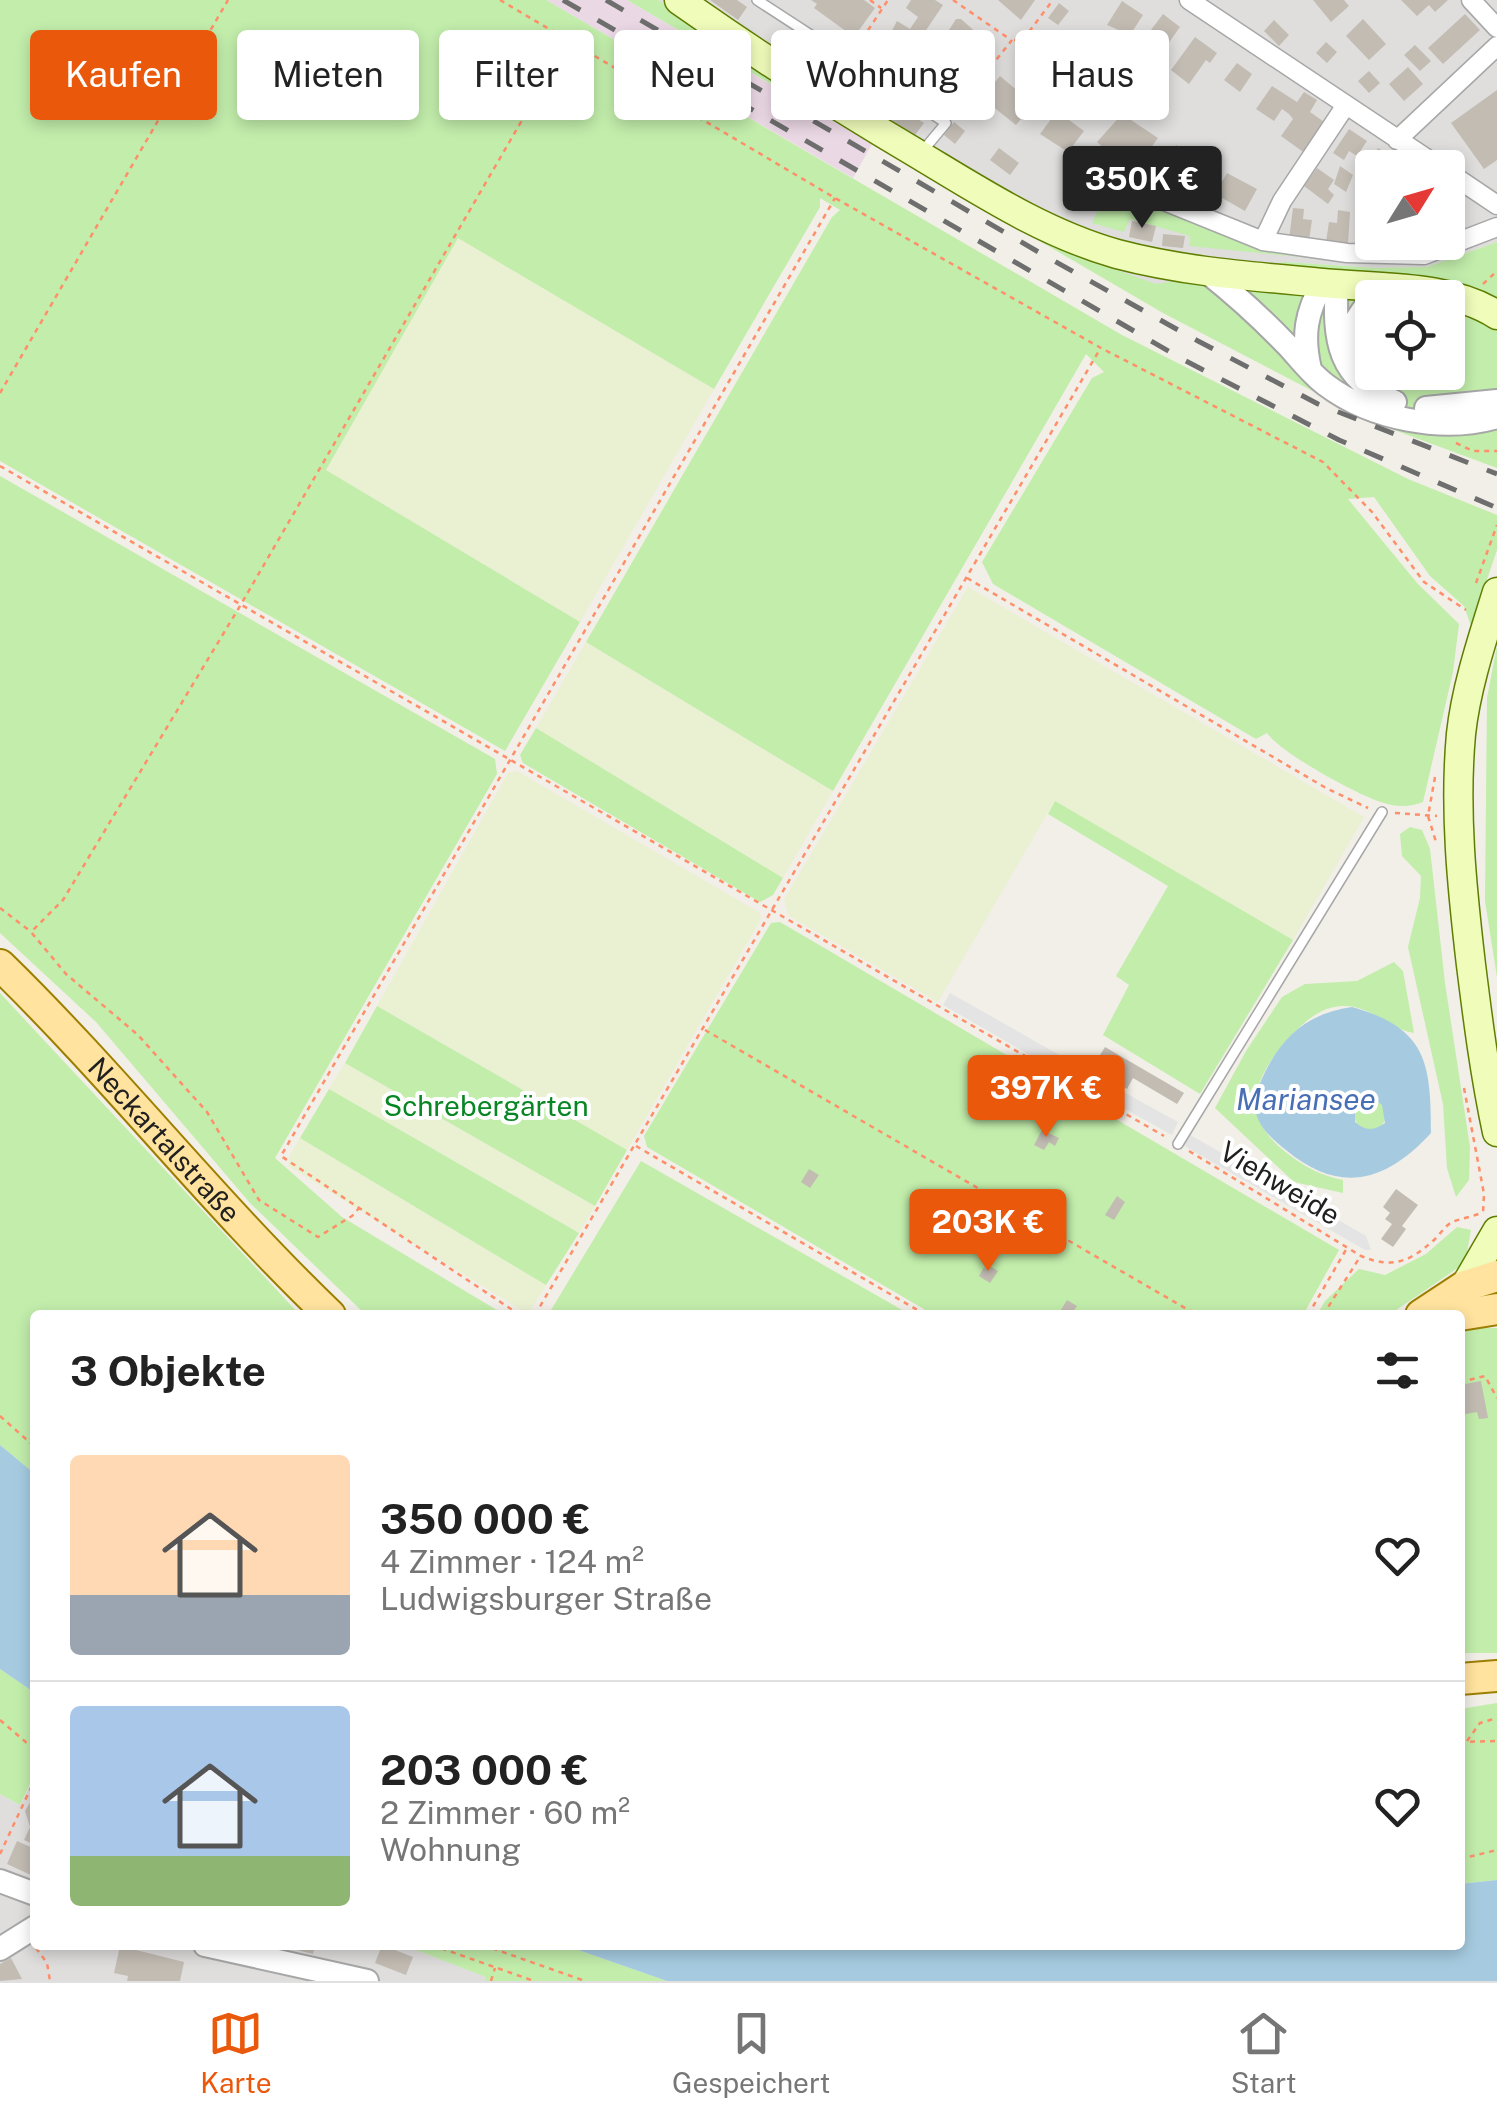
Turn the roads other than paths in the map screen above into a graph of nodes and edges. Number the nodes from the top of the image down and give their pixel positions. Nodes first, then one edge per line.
1 (679, 0) edge
2 (758, 0) edge
3 (1189, 0) edge
4 (1471, 0) edge
5 (1497, 28) edge
6 (1497, 46) edge
7 (1346, 106) junction
8 (1397, 140) junction
9 (1413, 150) edge
10 (920, 155) junction
11 (1465, 183) edge
12 (1137, 190) dead end
13 (1497, 205) edge
14 (1497, 227) edge
15 (1263, 241) junction
16 (1208, 272) junction
17 (1330, 283) junction
18 (1355, 289) edge
19 (1465, 301) edge
20 (1497, 316) edge
21 (1355, 323) edge
22 (1343, 359) junction
23 (1310, 369) junction
24 (1494, 410) edge
25 (1497, 592) edge
26 (1382, 812) road end
27 (0, 965) edge
28 (1497, 1132) edge
29 (1178, 1144) road end
30 (1490, 1222) edge
31 (1497, 1276) edge
32 (1462, 1300) edge
33 (1497, 1309) edge
34 (325, 1310) edge
35 (1435, 1310) edge
36 (1497, 1676) edge
37 (1465, 1678) edge
38 (0, 1881) edge
39 (30, 1892) edge
40 (30, 1931) edge
41 (0, 1949) edge
42 (227, 1950) edge
43 (367, 1981) edge

1 - 10 main road
2 - 10 lane
3 - 7 street
4 - 5 street
6 - 8 street
7 - 8 street
7 - 15 street
8 - 9 street
10 - 16 main road
11 - 13 street
12 - 15 street
14 - 15 street
16 - 17 main road
16 - 23 street
17 - 18 main road
17 - 22 street
17 - 23 street
19 - 20 main road
21 - 22 street
22 - 24 street
23 - 24 street
25 - 28 main road
26 - 29 lane
27 - 34 main road, Neckartalstraße
30 - 32 main road
31 - 32 main road
32 - 33 main road
32 - 35 main road
36 - 37 main road
38 - 39 street
40 - 41 street
42 - 43 street

